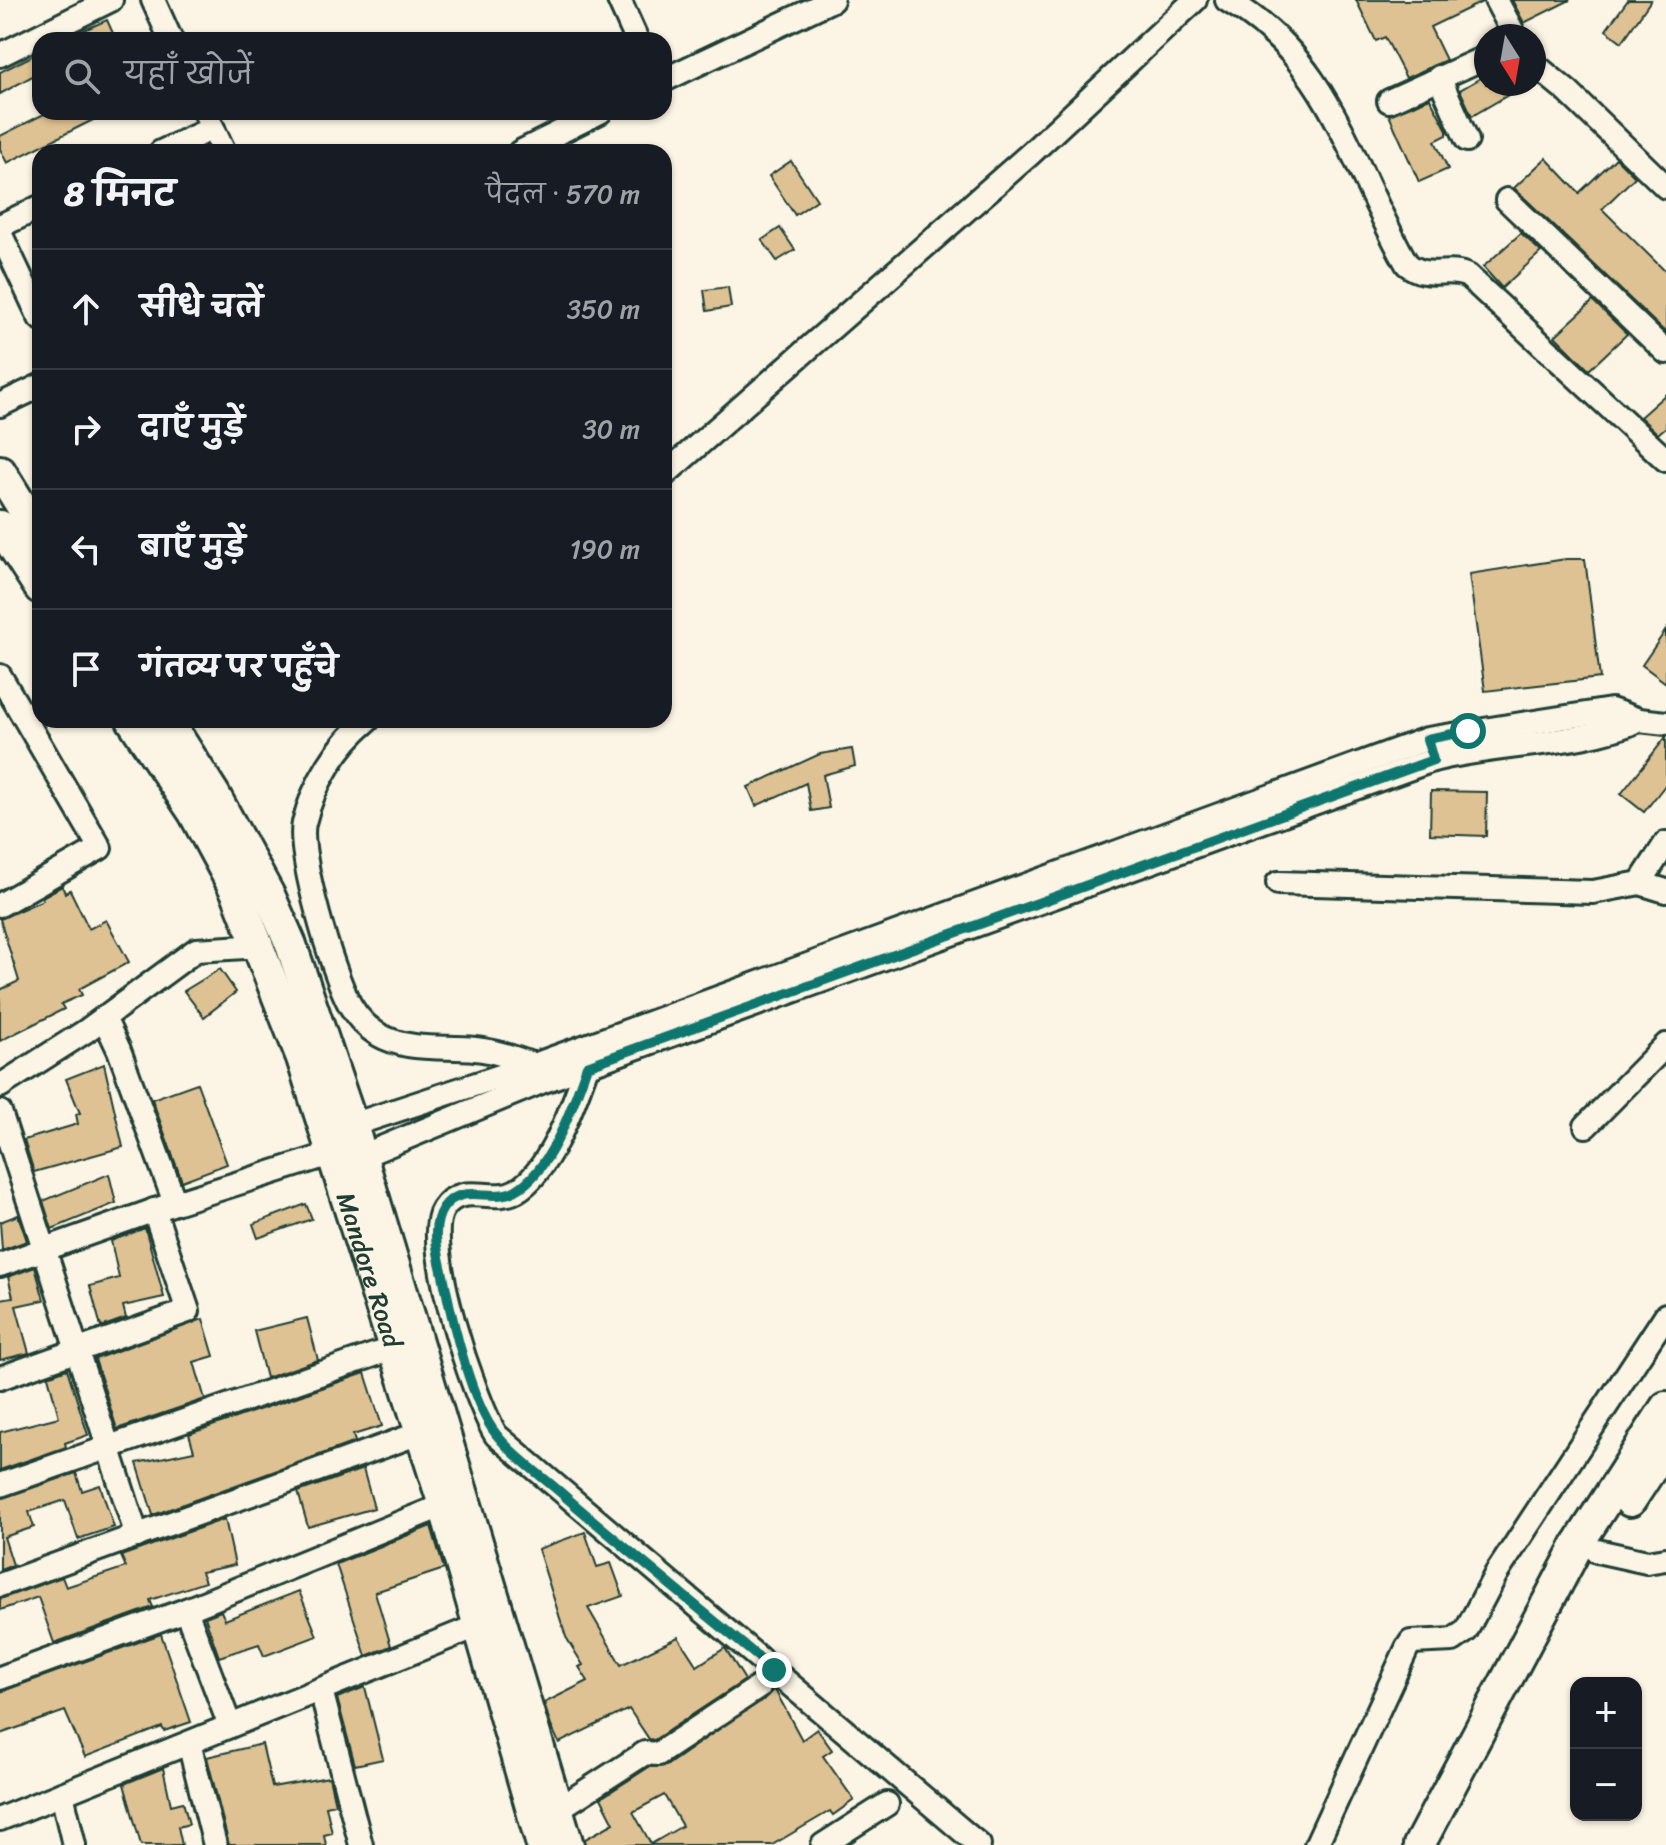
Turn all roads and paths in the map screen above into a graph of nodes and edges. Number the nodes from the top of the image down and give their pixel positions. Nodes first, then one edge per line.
1 (111, 0) edge
2 (153, 0) edge
3 (619, 0) edge
4 (832, 0) edge
5 (1195, 0) edge
6 (1227, 0) edge
7 (1496, 0) edge
8 (1509, 24) edge
9 (46, 32) edge
10 (167, 32) edge
11 (633, 32) edge
12 (32, 39) edge
13 (0, 55) edge
14 (1474, 62) edge
15 (1546, 75) edge
16 (672, 76) edge
17 (1439, 77) junction
18 (1389, 101) dead end
19 (209, 120) edge
20 (584, 120) edge
21 (1467, 140) dead end
22 (173, 144) edge
23 (220, 144) edge
24 (536, 144) edge
25 (1666, 187) edge
26 (1507, 200) dead end
27 (32, 211) edge
28 (0, 226) edge
29 (0, 233) edge
30 (32, 301) edge
31 (1666, 352) edge
32 (32, 390) edge
33 (0, 405) edge
34 (1666, 460) edge
35 (672, 468) edge
36 (2, 483) edge
37 (32, 525) edge
38 (0, 526) edge
39 (32, 576) edge
40 (0, 676) edge
41 (1666, 723) edge
42 (137, 728) edge
43 (172, 728) edge
44 (361, 728) edge
45 (1430, 749) junction
46 (1666, 843) edge
47 (1278, 883) dead end
48 (1640, 883) junction
49 (1666, 891) edge
50 (0, 905) edge
51 (261, 946) junction
52 (104, 1018) junction
53 (1666, 1045) edge
54 (534, 1065) junction
55 (587, 1066) junction
56 (0, 1086) edge
57 (485, 1093) junction
58 (0, 1112) edge
59 (352, 1125) junction
60 (1586, 1126) dead end
61 (348, 1155) junction
62 (165, 1206) junction
63 (44, 1249) junction
64 (0, 1265) edge
65 (1666, 1315) edge
66 (394, 1348) junction
67 (77, 1351) junction
68 (0, 1378) edge
69 (1666, 1407) edge
70 (420, 1433) junction
71 (1666, 1446) edge
72 (109, 1448) junction
73 (0, 1485) edge
74 (444, 1505) junction
75 (137, 1536) junction
76 (1597, 1551) junction
77 (1666, 1559) edge
78 (0, 1585) edge
79 (186, 1610) junction
80 (489, 1622) junction
81 (0, 1678) edge
82 (759, 1687) dead end
83 (321, 1690) junction
84 (230, 1726) junction
85 (189, 1743) junction
86 (62, 1794) junction
87 (887, 1804) dead end
88 (558, 1809) junction
89 (0, 1819) edge
90 (74, 1845) edge
91 (215, 1845) edge
92 (361, 1845) edge
93 (542, 1845) edge
94 (568, 1845) edge
95 (823, 1845) edge
96 (979, 1845) edge
97 (1316, 1845) edge
98 (1419, 1845) edge
99 (1441, 1845) edge

1 - 9 street
2 - 10 street
3 - 11 street
4 - 16 street
5 - 35 street
6 - 34 street
7 - 8 street
12 - 13 street
14 - 17 street
15 - 25 street
17 - 18 street
17 - 21 street
19 - 22 street
19 - 23 street
20 - 24 street
26 - 31 street
27 - 28 street
29 - 30 street
32 - 33 street
36 - 37 highway
38 - 39 highway
40 - 50 street
41 - 45 street
42 - 51 highway, Mandore Road
43 - 59 highway, Mandore Road
44 - 54 street
45 - 54 street
45 - 55 street
46 - 48 street
47 - 48 street
48 - 49 street
51 - 52 street
51 - 61 highway, Mandore Road
52 - 56 street
52 - 62 street
53 - 60 street
54 - 57 street
55 - 57 street
55 - 96 street
57 - 59 street
57 - 61 street
58 - 63 street
59 - 61 highway, Mandore Road
61 - 62 street
61 - 66 highway, Mandore Road
61 - 80 highway, Mandore Road
62 - 63 street
62 - 67 street
63 - 64 street
63 - 67 street
65 - 97 street
66 - 70 highway, Mandore Road
66 - 72 street
67 - 68 street
67 - 72 street
69 - 98 highway
70 - 74 highway, Mandore Road
70 - 75 street
71 - 76 highway
72 - 73 street
72 - 75 street
74 - 79 street
74 - 80 highway, Mandore Road
75 - 78 street
76 - 77 street
76 - 99 highway
79 - 81 street
79 - 84 street
80 - 83 street
80 - 88 highway, Mandore Road
80 - 93 highway, Mandore Road
82 - 88 street
83 - 84 street
83 - 92 street
84 - 85 street
85 - 86 street
85 - 91 street
86 - 89 street
86 - 90 street
87 - 95 street
88 - 94 highway, Mandore Road

